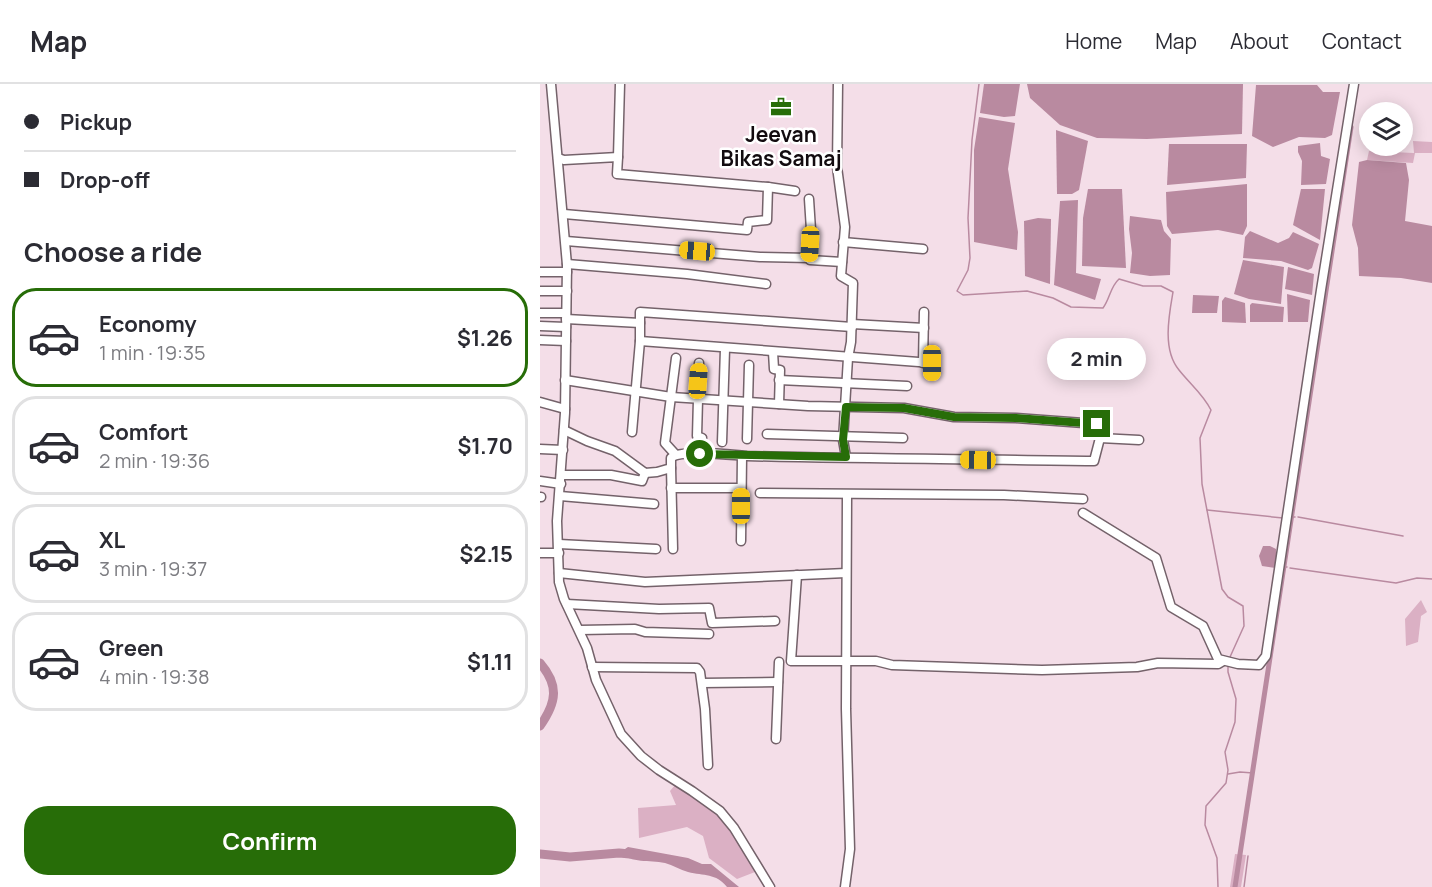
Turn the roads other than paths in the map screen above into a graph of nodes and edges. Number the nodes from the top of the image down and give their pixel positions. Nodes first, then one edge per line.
1 (551, 84) edge
2 (620, 84) edge
3 (838, 84) edge
4 (1354, 84) edge
5 (618, 157) junction
6 (558, 158) junction
7 (768, 187) junction
8 (795, 191) dead end
9 (810, 199) dead end
10 (564, 214) junction
11 (566, 241) junction
12 (843, 242) junction
13 (923, 249) dead end
14 (810, 258) junction
15 (842, 262) junction
16 (567, 268) junction
17 (540, 272) edge
18 (766, 284) dead end
19 (540, 291) edge
20 (567, 291) junction
21 (924, 312) dead end
22 (540, 313) edge
23 (566, 320) junction
24 (640, 323) junction
25 (852, 325) junction
26 (540, 326) edge
27 (924, 328) junction
28 (540, 340) edge
29 (566, 341) junction
30 (640, 341) junction
31 (725, 349) junction
32 (773, 352) junction
33 (676, 358) dead end
34 (848, 358) junction
35 (699, 363) dead end
36 (923, 363) junction
37 (749, 365) dead end
38 (932, 375) dead end
39 (565, 380) junction
40 (779, 380) junction
41 (846, 384) junction
42 (907, 386) dead end
43 (635, 392) junction
44 (671, 397) junction
45 (697, 399) junction
46 (723, 401) junction
47 (540, 402) edge
48 (747, 403) junction
49 (779, 404) junction
50 (846, 407) junction
51 (565, 409) junction
52 (1097, 424) dead end
53 (564, 430) junction
54 (632, 432) dead end
55 (767, 434) dead end
56 (843, 436) junction
57 (903, 438) dead end
58 (747, 439) dead end
59 (1139, 440) dead end
60 (722, 442) dead end
61 (540, 448) edge
62 (563, 450) junction
63 (675, 454) junction
64 (700, 454) junction
65 (742, 456) junction
66 (846, 457) junction
67 (671, 468) junction
68 (645, 473) junction
69 (561, 479) junction
70 (540, 481) edge
71 (671, 488) junction
72 (741, 488) junction
73 (760, 493) dead end
74 (560, 496) junction
75 (846, 497) dead end
76 (1083, 499) dead end
77 (654, 504) dead end
78 (1083, 513) dead end
79 (741, 541) dead end
80 (559, 548) junction
81 (656, 549) dead end
82 (673, 549) dead end
83 (540, 553) edge
84 (560, 573) junction
85 (846, 573) junction
86 (797, 575) junction
87 (567, 604) junction
88 (775, 621) dead end
89 (580, 630) junction
90 (709, 634) dead end
91 (846, 661) junction
92 (1223, 661) junction
93 (779, 662) dead end
94 (592, 667) junction
95 (778, 682) junction
96 (702, 683) junction
97 (776, 739) dead end
98 (708, 765) dead end
99 (770, 887) edge
100 (845, 887) edge

1 - 6 street
2 - 5 street
3 - 12 street
4 - 92 street
5 - 6 street
5 - 7 street
6 - 10 street
7 - 8 street
7 - 10 street
9 - 14 street
10 - 11 street
11 - 14 street
11 - 16 street
12 - 13 street
12 - 15 street
14 - 15 street
15 - 25 street
16 - 17 street
16 - 18 street
16 - 20 street
19 - 20 street
20 - 23 street
21 - 27 street
22 - 23 street
23 - 24 street
23 - 26 street
23 - 29 street
24 - 25 street
24 - 30 street
25 - 27 street
25 - 34 street
27 - 36 street
28 - 29 street
29 - 39 street
30 - 31 street
30 - 43 street
31 - 32 street
31 - 46 street
32 - 34 street
32 - 40 street
33 - 44 street
34 - 36 street
34 - 41 street
35 - 45 street
36 - 38 street
37 - 48 street
39 - 43 street
39 - 51 street
40 - 41 street
40 - 49 street
41 - 42 street
41 - 50 street
43 - 44 street
43 - 54 street
44 - 45 street
44 - 63 street
45 - 46 street
45 - 64 street
46 - 48 street
46 - 60 street
47 - 51 street
48 - 49 street
48 - 58 street
49 - 50 street
50 - 52 street
50 - 56 street
51 - 53 street
53 - 62 street
53 - 68 street
55 - 56 street
56 - 57 street
56 - 66 street
59 - 66 street
61 - 62 street
62 - 69 street
63 - 64 street
63 - 67 street
64 - 65 street
65 - 66 street
65 - 72 street
67 - 68 street
67 - 71 street
68 - 69 street
69 - 70 street
69 - 74 street
71 - 72 street
71 - 82 street
72 - 79 street
73 - 76 street
74 - 77 street
74 - 80 street
75 - 85 street
78 - 92 street
80 - 81 street
80 - 83 street
80 - 84 street
84 - 86 street
84 - 87 street
85 - 86 street
85 - 91 street
86 - 91 street
87 - 88 street
87 - 89 street
89 - 90 street
89 - 94 street
91 - 92 street
91 - 100 street
93 - 95 street
94 - 96 street
94 - 99 street
95 - 96 street
95 - 97 street
96 - 98 street

